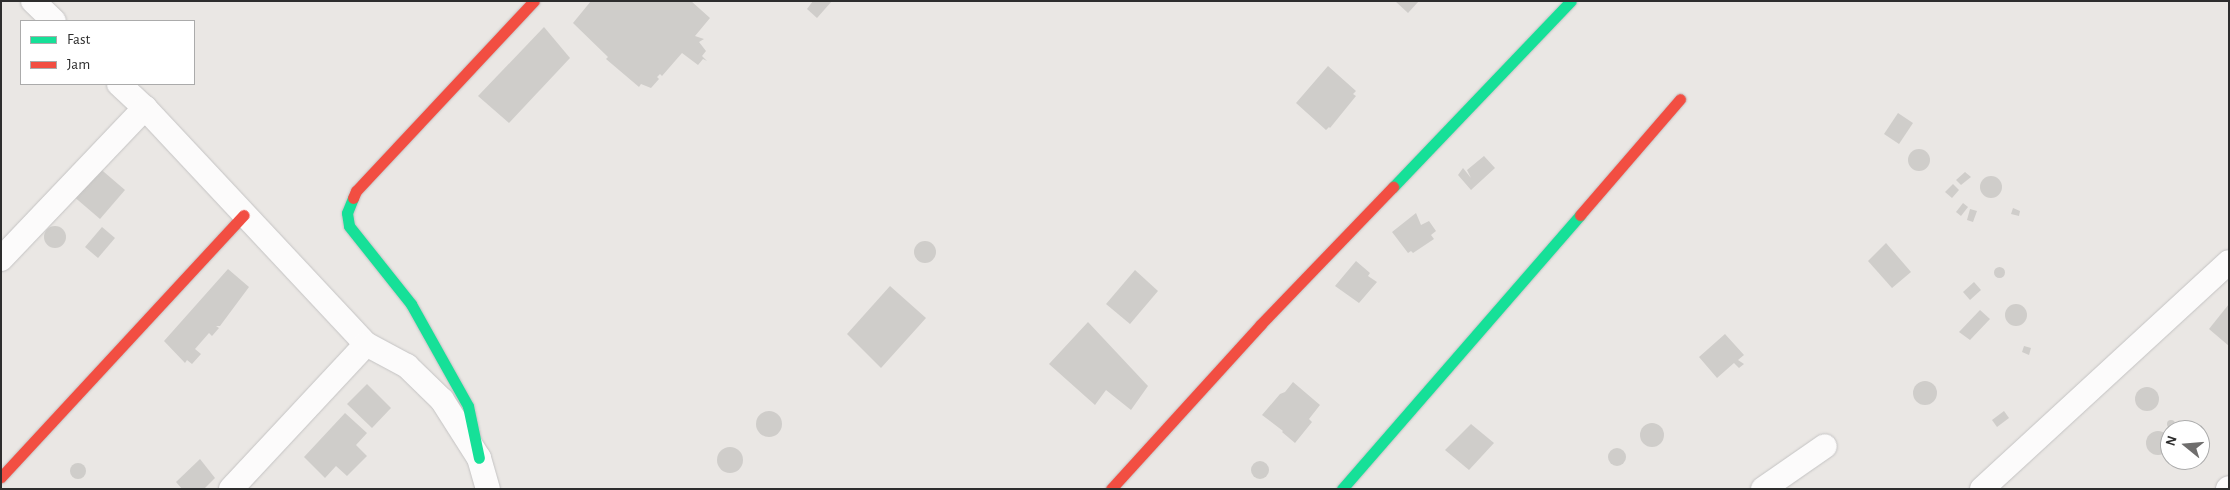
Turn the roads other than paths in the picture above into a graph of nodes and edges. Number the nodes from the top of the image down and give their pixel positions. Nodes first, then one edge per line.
1 (33, 1) edge
2 (534, 1) edge
3 (1571, 1) edge
4 (53, 20) edge
5 (120, 85) edge
6 (1680, 99) dead end
7 (145, 108) junction
8 (244, 214) junction
9 (1, 259) edge
10 (2229, 262) edge
11 (366, 344) junction
12 (1825, 446) dead end
13 (479, 458) junction
14 (1, 477) edge
15 (231, 489) edge
16 (488, 489) edge
17 (1111, 489) edge
18 (1342, 489) edge
19 (1763, 489) edge
20 (1982, 489) edge

1 - 4 street
2 - 13 street
3 - 17 street
5 - 7 street
6 - 18 street
7 - 8 street
7 - 9 street
8 - 11 street
8 - 14 street
10 - 20 street
11 - 13 street
11 - 15 street
12 - 19 street
13 - 16 street

